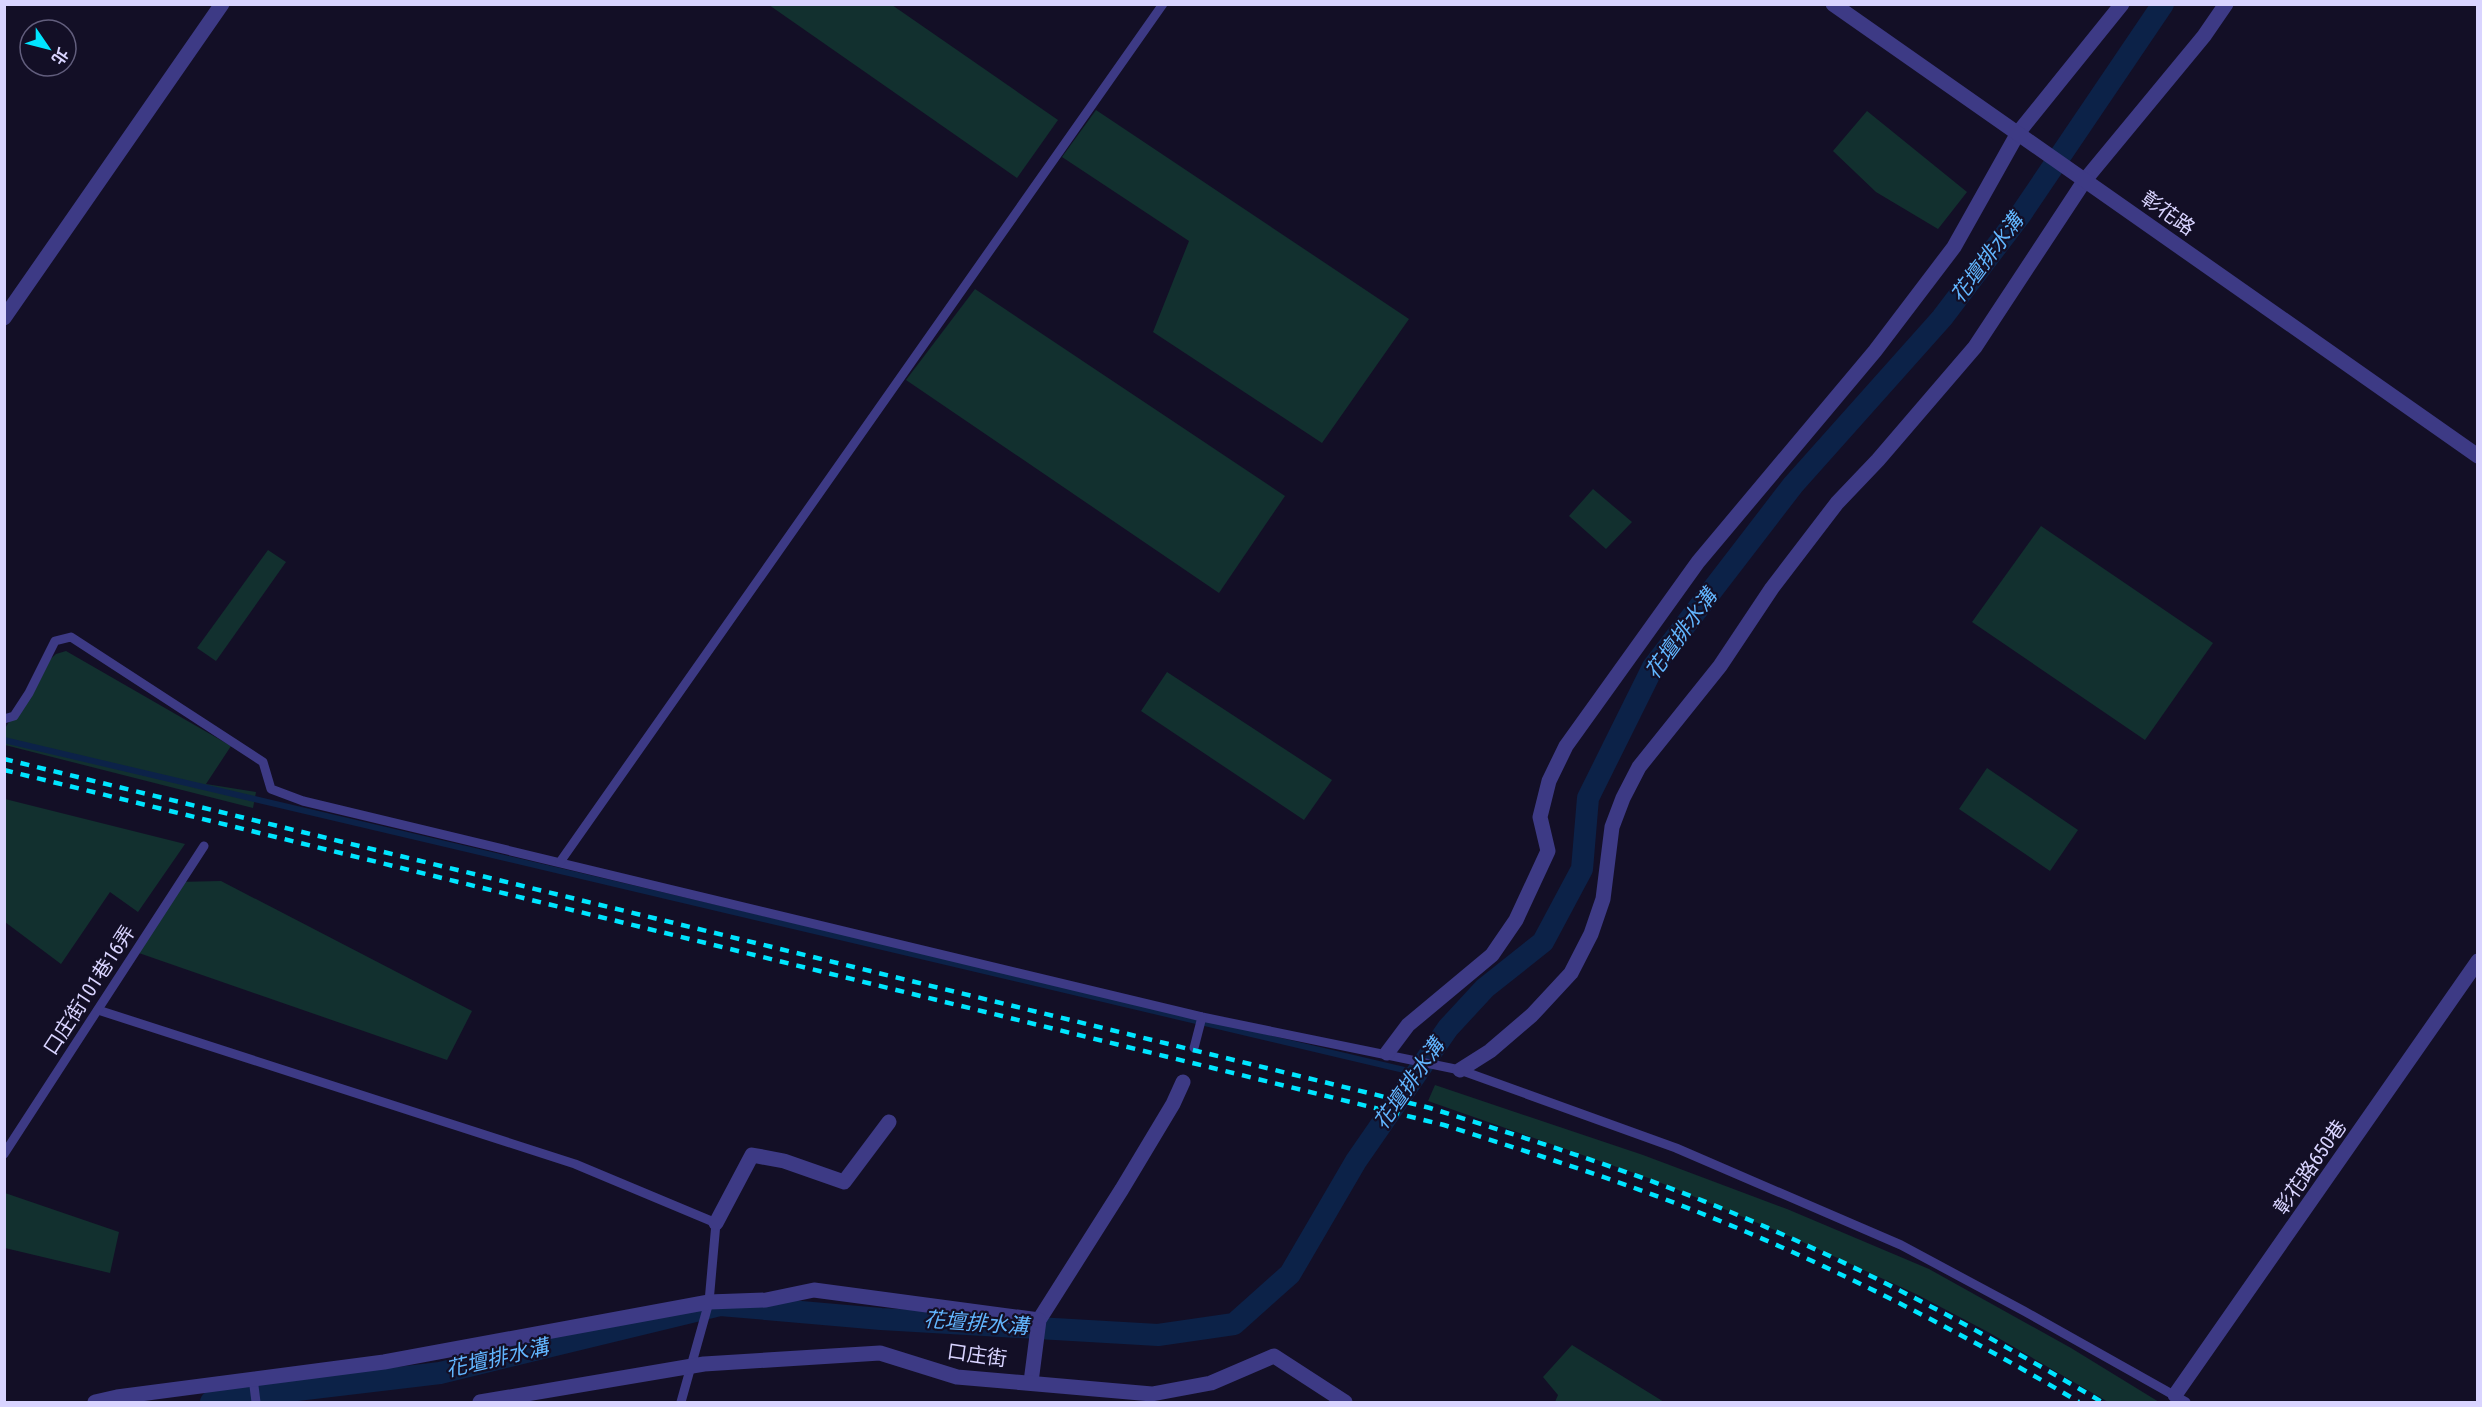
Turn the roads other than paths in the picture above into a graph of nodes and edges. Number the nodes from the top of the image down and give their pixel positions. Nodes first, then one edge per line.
1 (222, 4) edge
2 (1163, 4) edge
3 (1833, 4) edge
4 (2122, 4) edge
5 (2226, 4) edge
6 (2018, 134) junction
7 (2079, 176) junction
8 (4, 318) edge
9 (2478, 456) edge
10 (4, 719) edge
11 (204, 846) dead end
12 (560, 862) junction
13 (2478, 961) edge
14 (99, 1010) junction
15 (1202, 1017) junction
16 (1194, 1048) dead end
17 (1387, 1053) junction
18 (1456, 1069) junction
19 (1183, 1082) dead end
20 (889, 1122) dead end
21 (4, 1154) edge
22 (716, 1223) junction
23 (709, 1302) junction
24 (1039, 1324) junction
25 (690, 1366) junction
26 (1031, 1376) junction
27 (254, 1382) junction
28 (2180, 1399) edge
29 (95, 1402) edge
30 (256, 1402) edge
31 (480, 1402) edge
32 (681, 1402) edge
33 (1345, 1402) edge

1 - 8 street
2 - 12 lane
3 - 6 street, 彰花路
4 - 6 street
5 - 7 street
6 - 7 street, 彰花路
6 - 17 street
7 - 9 street, 彰花路
7 - 18 street
10 - 12 lane
11 - 14 lane, 口庄街101巷16弄
12 - 15 lane
13 - 28 street, 彰花路650巷
14 - 21 lane, 口庄街101巷16弄
14 - 22 lane
15 - 16 lane
15 - 17 lane
17 - 18 lane
18 - 28 lane
19 - 24 street
20 - 22 street
22 - 23 lane
23 - 24 street
23 - 25 lane
23 - 27 street
24 - 26 street
25 - 26 street, 口庄街
25 - 31 street, 口庄街
25 - 32 lane
26 - 33 street, 口庄街
27 - 29 street
27 - 30 lane

